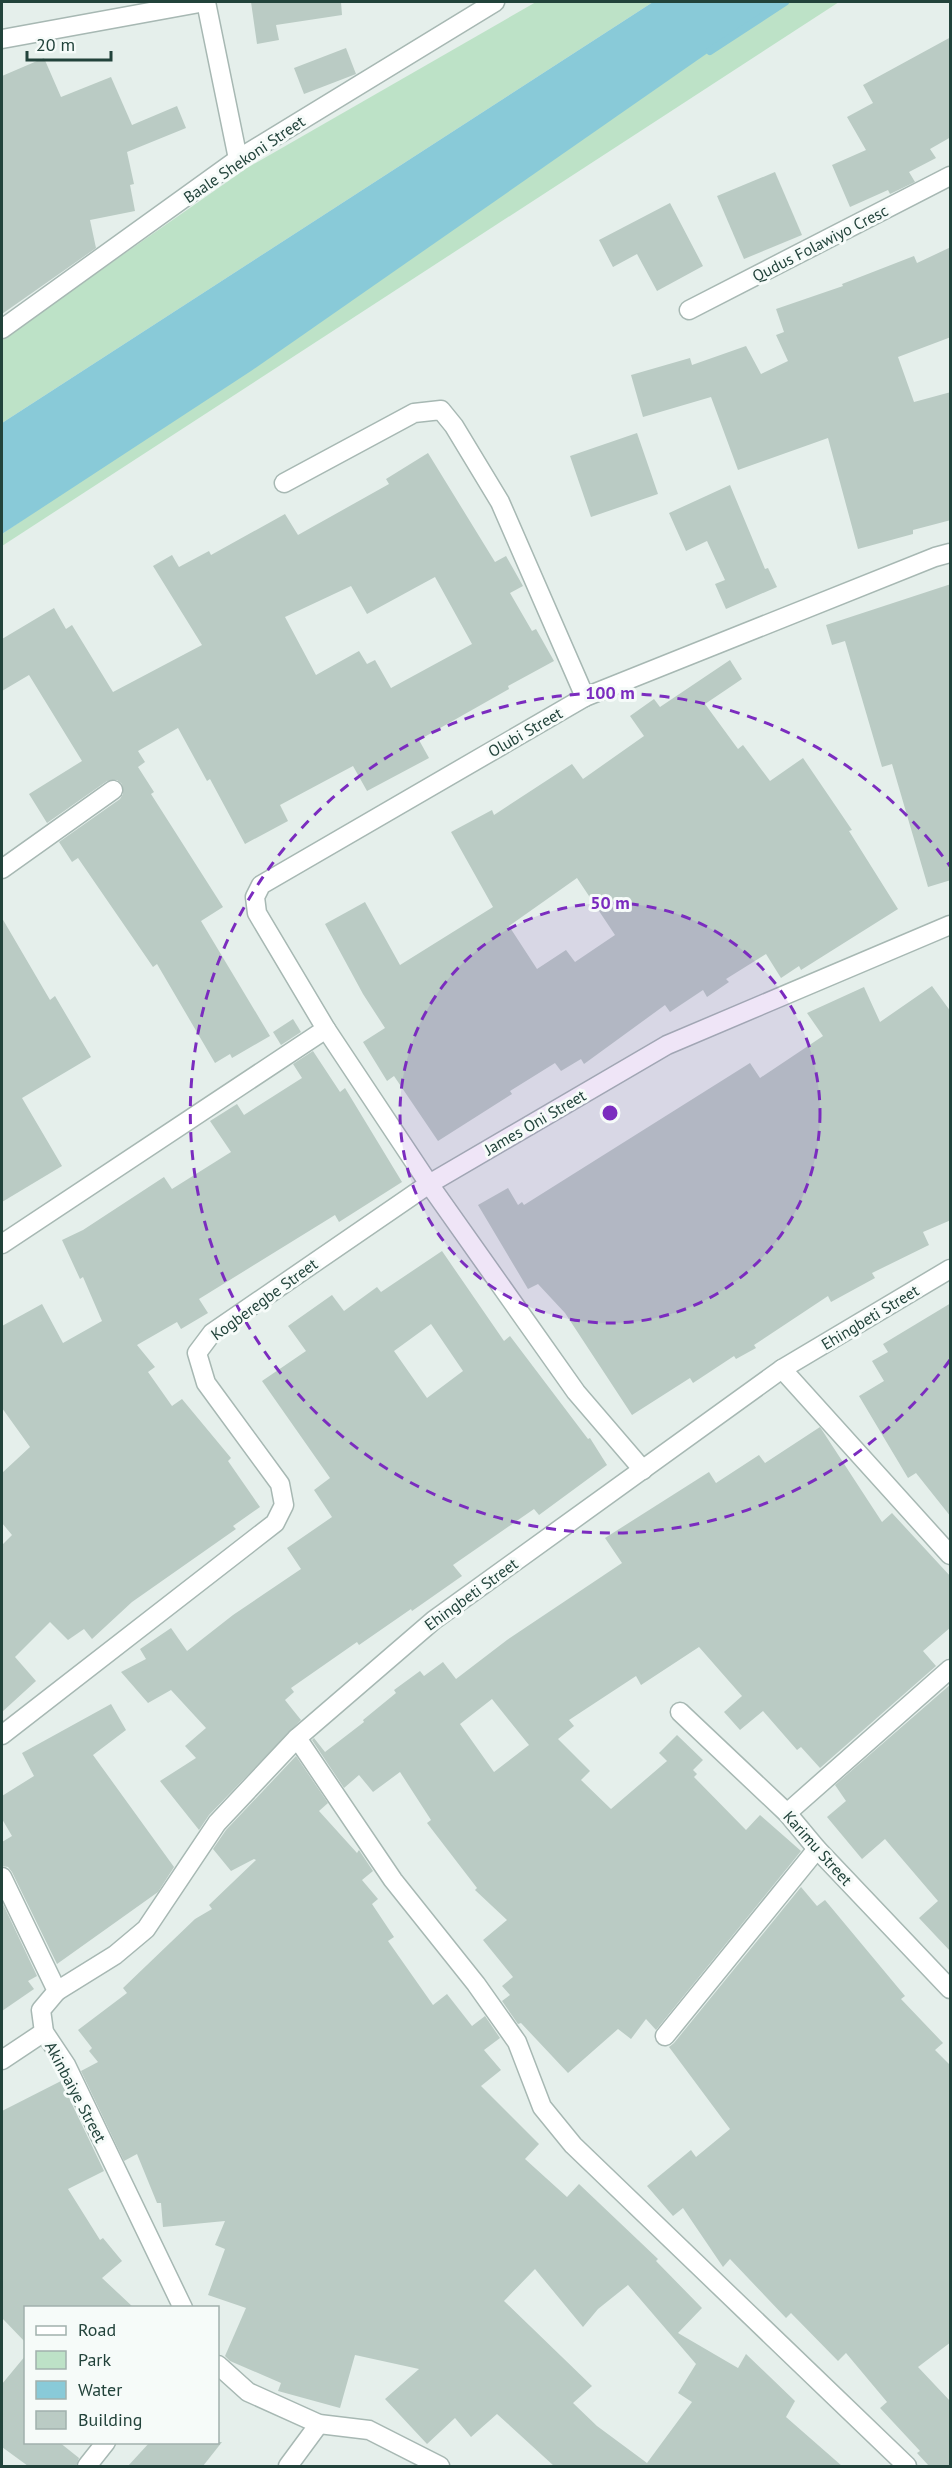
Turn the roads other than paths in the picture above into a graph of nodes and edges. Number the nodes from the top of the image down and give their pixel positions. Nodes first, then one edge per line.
1 (206, 2) edge
2 (495, 2) edge
3 (2, 39) edge
4 (238, 159) junction
5 (951, 176) edge
6 (689, 310) dead end
7 (2, 329) edge
8 (284, 483) dead end
9 (951, 553) edge
10 (585, 697) junction
11 (113, 790) dead end
12 (2, 869) edge
13 (951, 925) edge
14 (326, 1029) junction
15 (429, 1184) junction
16 (2, 1244) edge
17 (951, 1269) edge
18 (782, 1369) junction
19 (643, 1470) junction
20 (951, 1555) edge
21 (951, 1669) edge
22 (680, 1712) dead end
23 (2, 1735) edge
24 (297, 1738) junction
25 (787, 1813) junction
26 (817, 1850) junction
27 (2, 1877) edge
28 (951, 1989) edge
29 (57, 1991) junction
30 (44, 2032) junction
31 (665, 2036) dead end
32 (2, 2060) edge
33 (183, 2306) edge
34 (219, 2367) edge
35 (319, 2424) junction
36 (104, 2444) edge
37 (87, 2466) edge
38 (288, 2466) edge
39 (440, 2466) edge
40 (907, 2466) edge

1 - 3 street
1 - 4 street
2 - 4 street, Baale Shekoni Street
4 - 7 street, Baale Shekoni Street
5 - 6 street, Qudus Folawiyo Cresc
8 - 10 street
9 - 10 street, Olubi Street
10 - 14 street, Olubi Street
11 - 12 street
13 - 15 street, James Oni Street
14 - 15 street
14 - 16 street
15 - 19 street
15 - 23 street, Kogberegbe Street
17 - 18 street, Ehingbeti Street
18 - 19 street, Ehingbeti Street
18 - 20 street
19 - 24 street, Ehingbeti Street
21 - 25 street
22 - 25 street, Karimu Street
24 - 29 street, Ehingbeti Street
24 - 40 street
25 - 26 street, Karimu Street
26 - 28 street, Karimu Street
26 - 31 street
27 - 29 street
29 - 30 street, Akinbaiye Street
30 - 32 street
30 - 33 street, Akinbaiye Street
34 - 35 street
35 - 38 street
35 - 39 street
36 - 37 street

